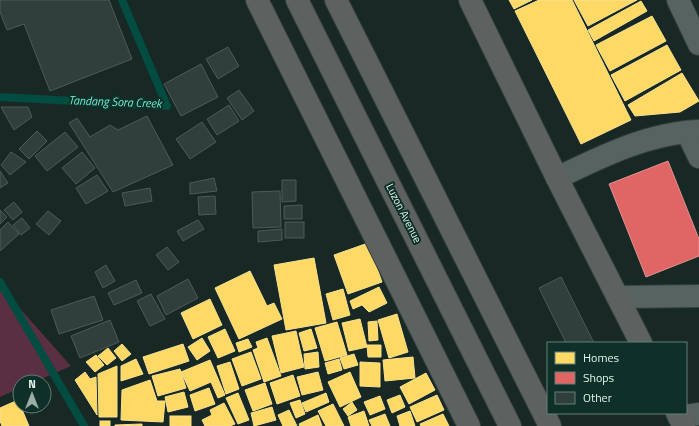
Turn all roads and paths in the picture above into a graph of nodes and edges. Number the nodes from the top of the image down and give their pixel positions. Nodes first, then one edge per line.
1 (258, 0) edge
2 (297, 0) edge
3 (336, 0) edge
4 (470, 0) edge
5 (678, 0) edge
6 (699, 44) edge
7 (693, 131) edge
8 (699, 157) edge
9 (557, 178) junction
10 (699, 296) edge
11 (618, 298) junction
12 (640, 342) edge
13 (547, 421) edge
14 (469, 426) edge
15 (510, 426) edge

1 - 14 main road
2 - 15 main road, Luzon Avenue
3 - 13 main road
4 - 9 main road
5 - 6 street
7 - 8 street
7 - 9 street
9 - 11 main road
10 - 11 street
11 - 12 main road

